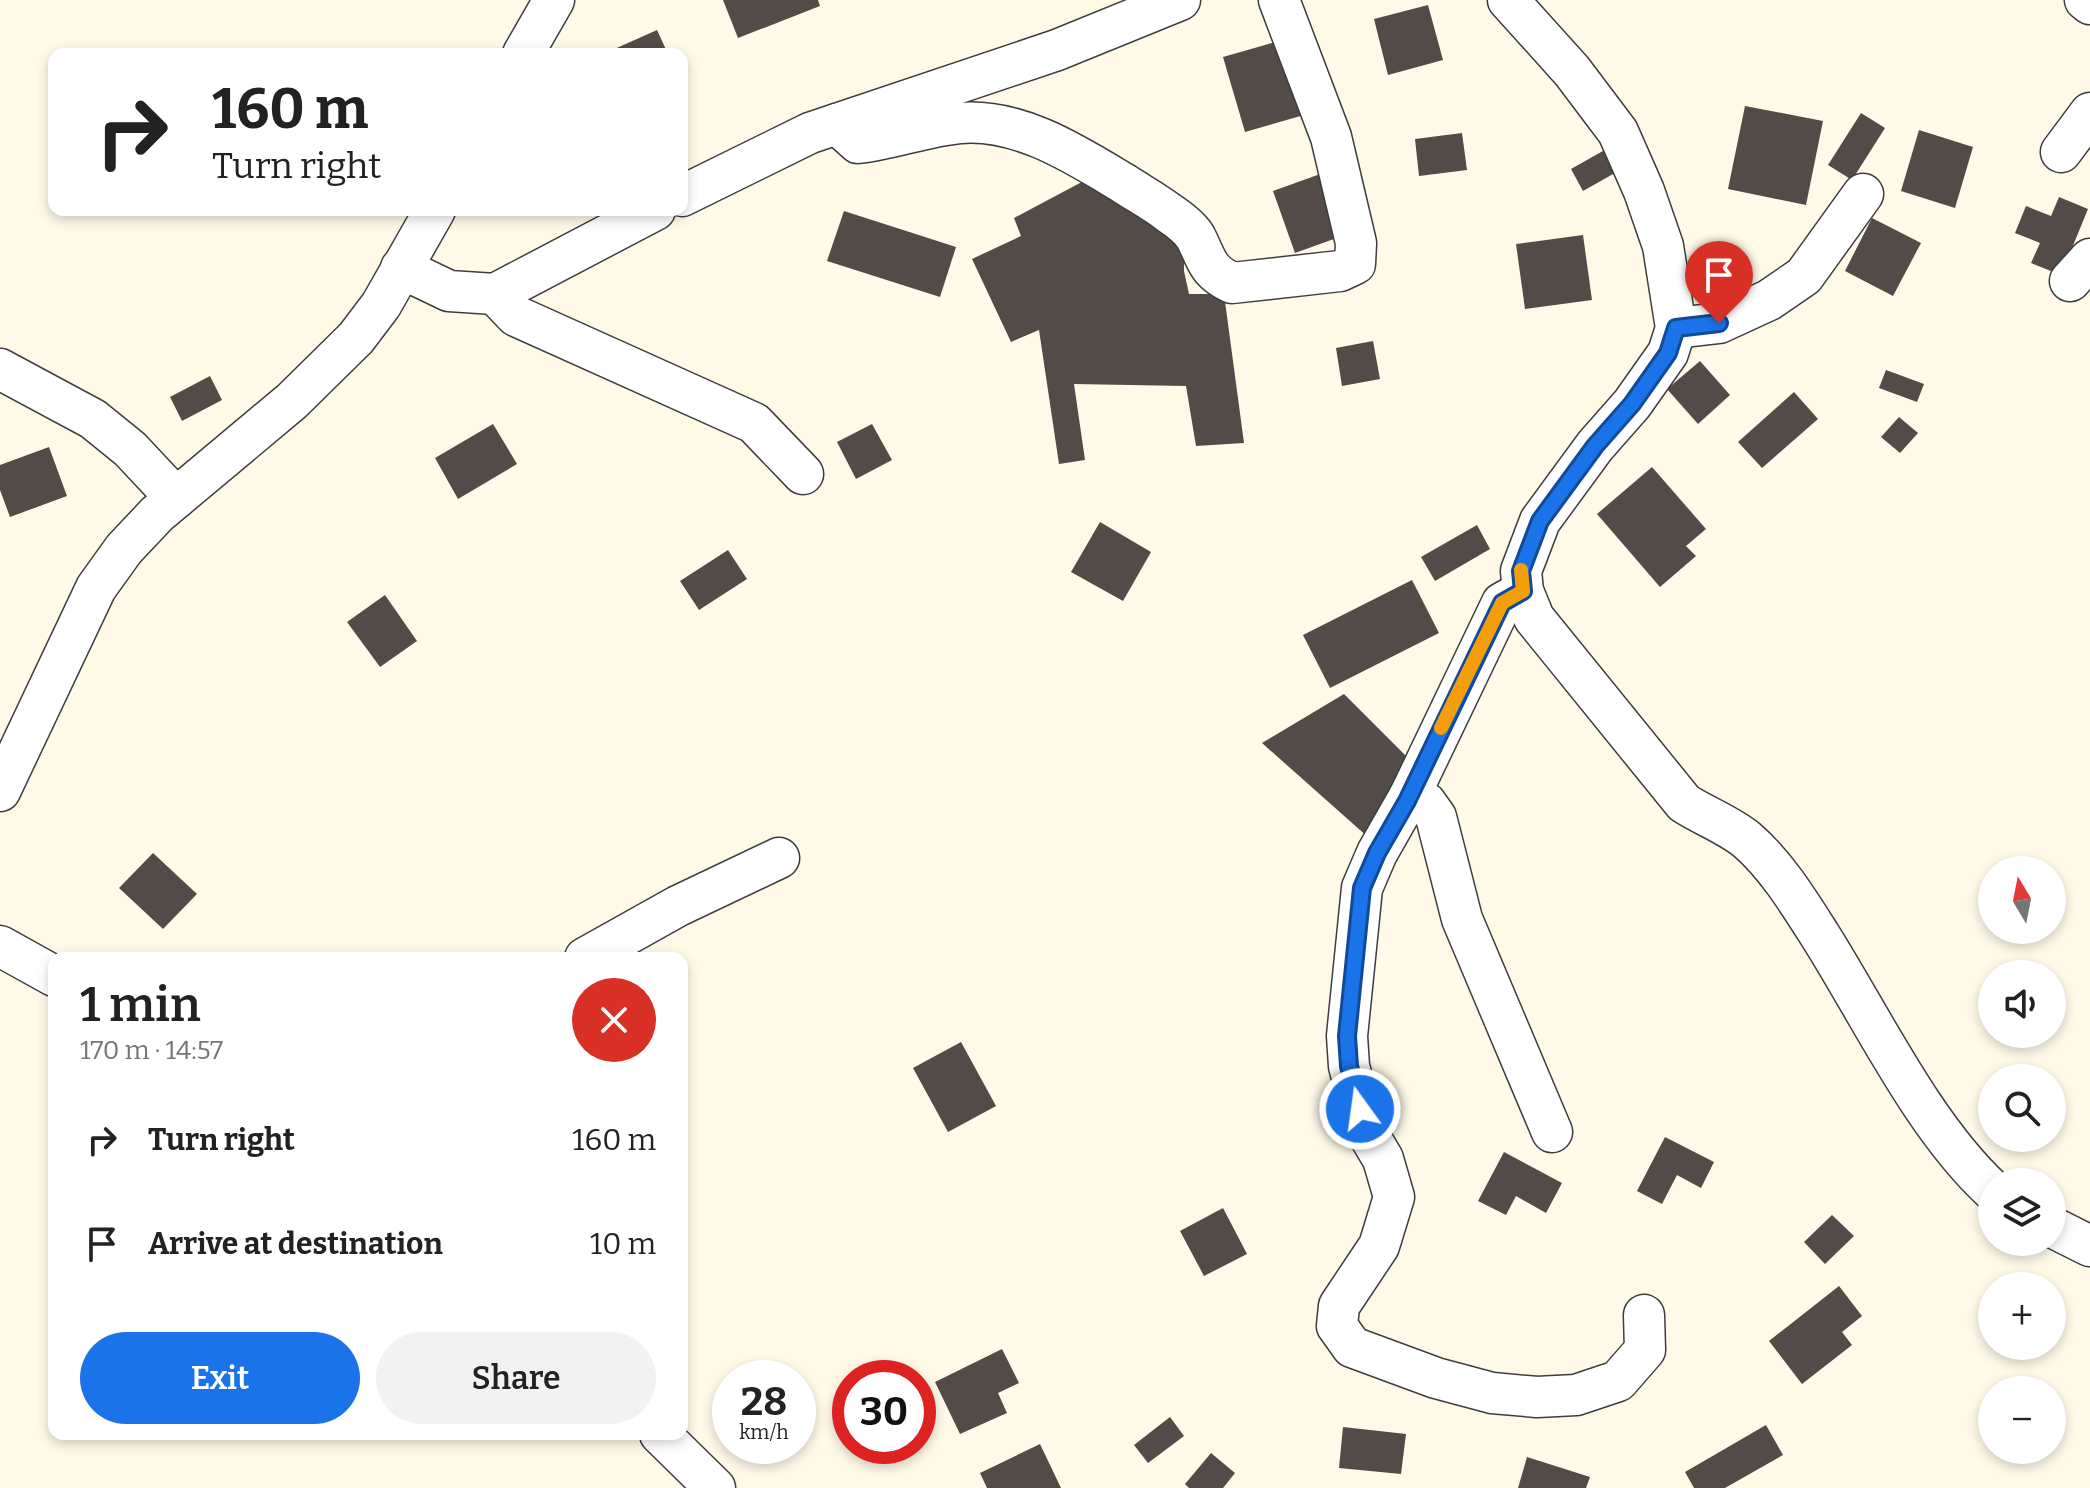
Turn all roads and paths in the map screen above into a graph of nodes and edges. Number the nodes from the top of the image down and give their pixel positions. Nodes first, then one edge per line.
1 (554, 0) edge
2 (1180, 0) edge
3 (1279, 0) edge
4 (1508, 0) edge
5 (2085, 0) edge
6 (2090, 4) edge
7 (526, 48) edge
8 (2090, 113) edge
9 (837, 124) junction
10 (2061, 152) dead end
11 (688, 193) edge
12 (1863, 194) dead end
13 (431, 216) edge
14 (644, 216) edge
15 (401, 268) junction
16 (495, 294) junction
17 (1676, 328) junction
18 (0, 369) edge
19 (803, 474) dead end
20 (176, 498) junction
21 (1523, 591) junction
22 (0, 791) edge
23 (1410, 795) junction
24 (779, 858) dead end
25 (0, 946) edge
26 (596, 952) edge
27 (48, 973) edge
28 (1552, 1132) dead end
29 (1978, 1177) edge
30 (2066, 1234) edge
31 (2090, 1246) edge
32 (1644, 1315) dead end
33 (666, 1440) edge
34 (715, 1488) edge

1 - 7 street
2 - 9 street
3 - 9 street
4 - 17 street
5 - 6 street
8 - 10 street
9 - 11 street
12 - 17 street
13 - 15 street
14 - 16 street
15 - 16 street
15 - 20 street
16 - 19 street
17 - 21 street
18 - 20 street
20 - 22 street
21 - 23 street
21 - 29 street
23 - 28 street
23 - 32 street
24 - 26 street
25 - 27 street
30 - 31 street
33 - 34 street

